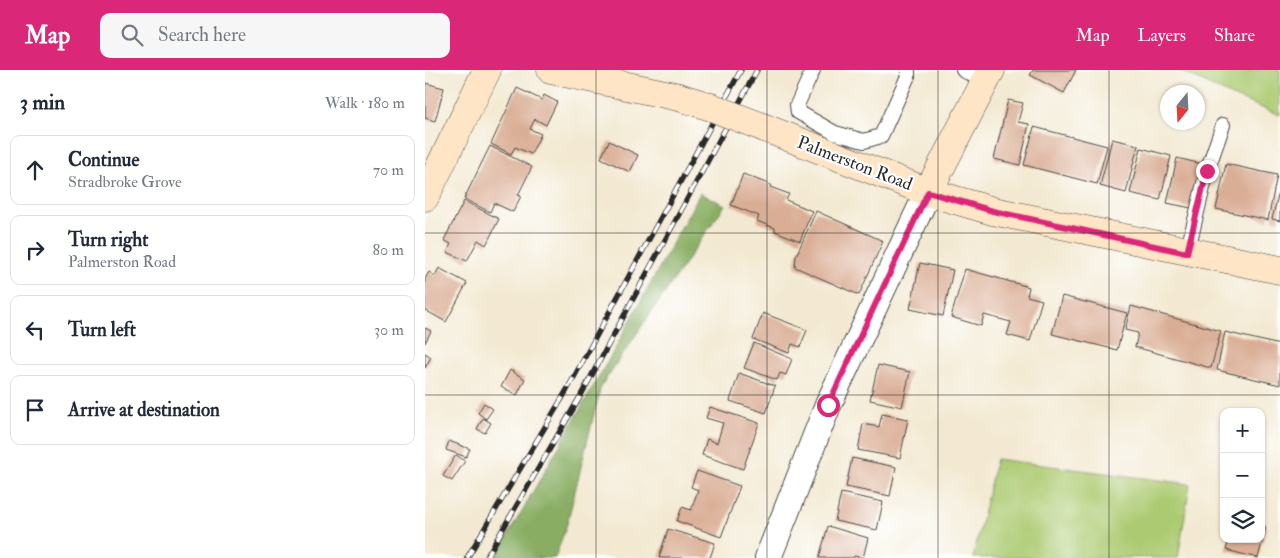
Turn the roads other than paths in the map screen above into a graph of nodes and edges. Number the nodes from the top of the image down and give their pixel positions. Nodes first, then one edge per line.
1 (487, 70) edge
2 (551, 70) edge
3 (813, 70) edge
4 (908, 70) edge
5 (979, 74) edge
6 (1223, 125) dead end
7 (928, 192) junction
8 (425, 198) edge
9 (1187, 253) junction
10 (1280, 270) edge
11 (768, 558) edge

1 - 8 main road
2 - 7 main road, Palmerston Road, bridge
3 - 4 lane
5 - 7 main road
6 - 9 lane
7 - 9 main road, Palmerston Road
7 - 11 street
9 - 10 main road, Palmerston Road

